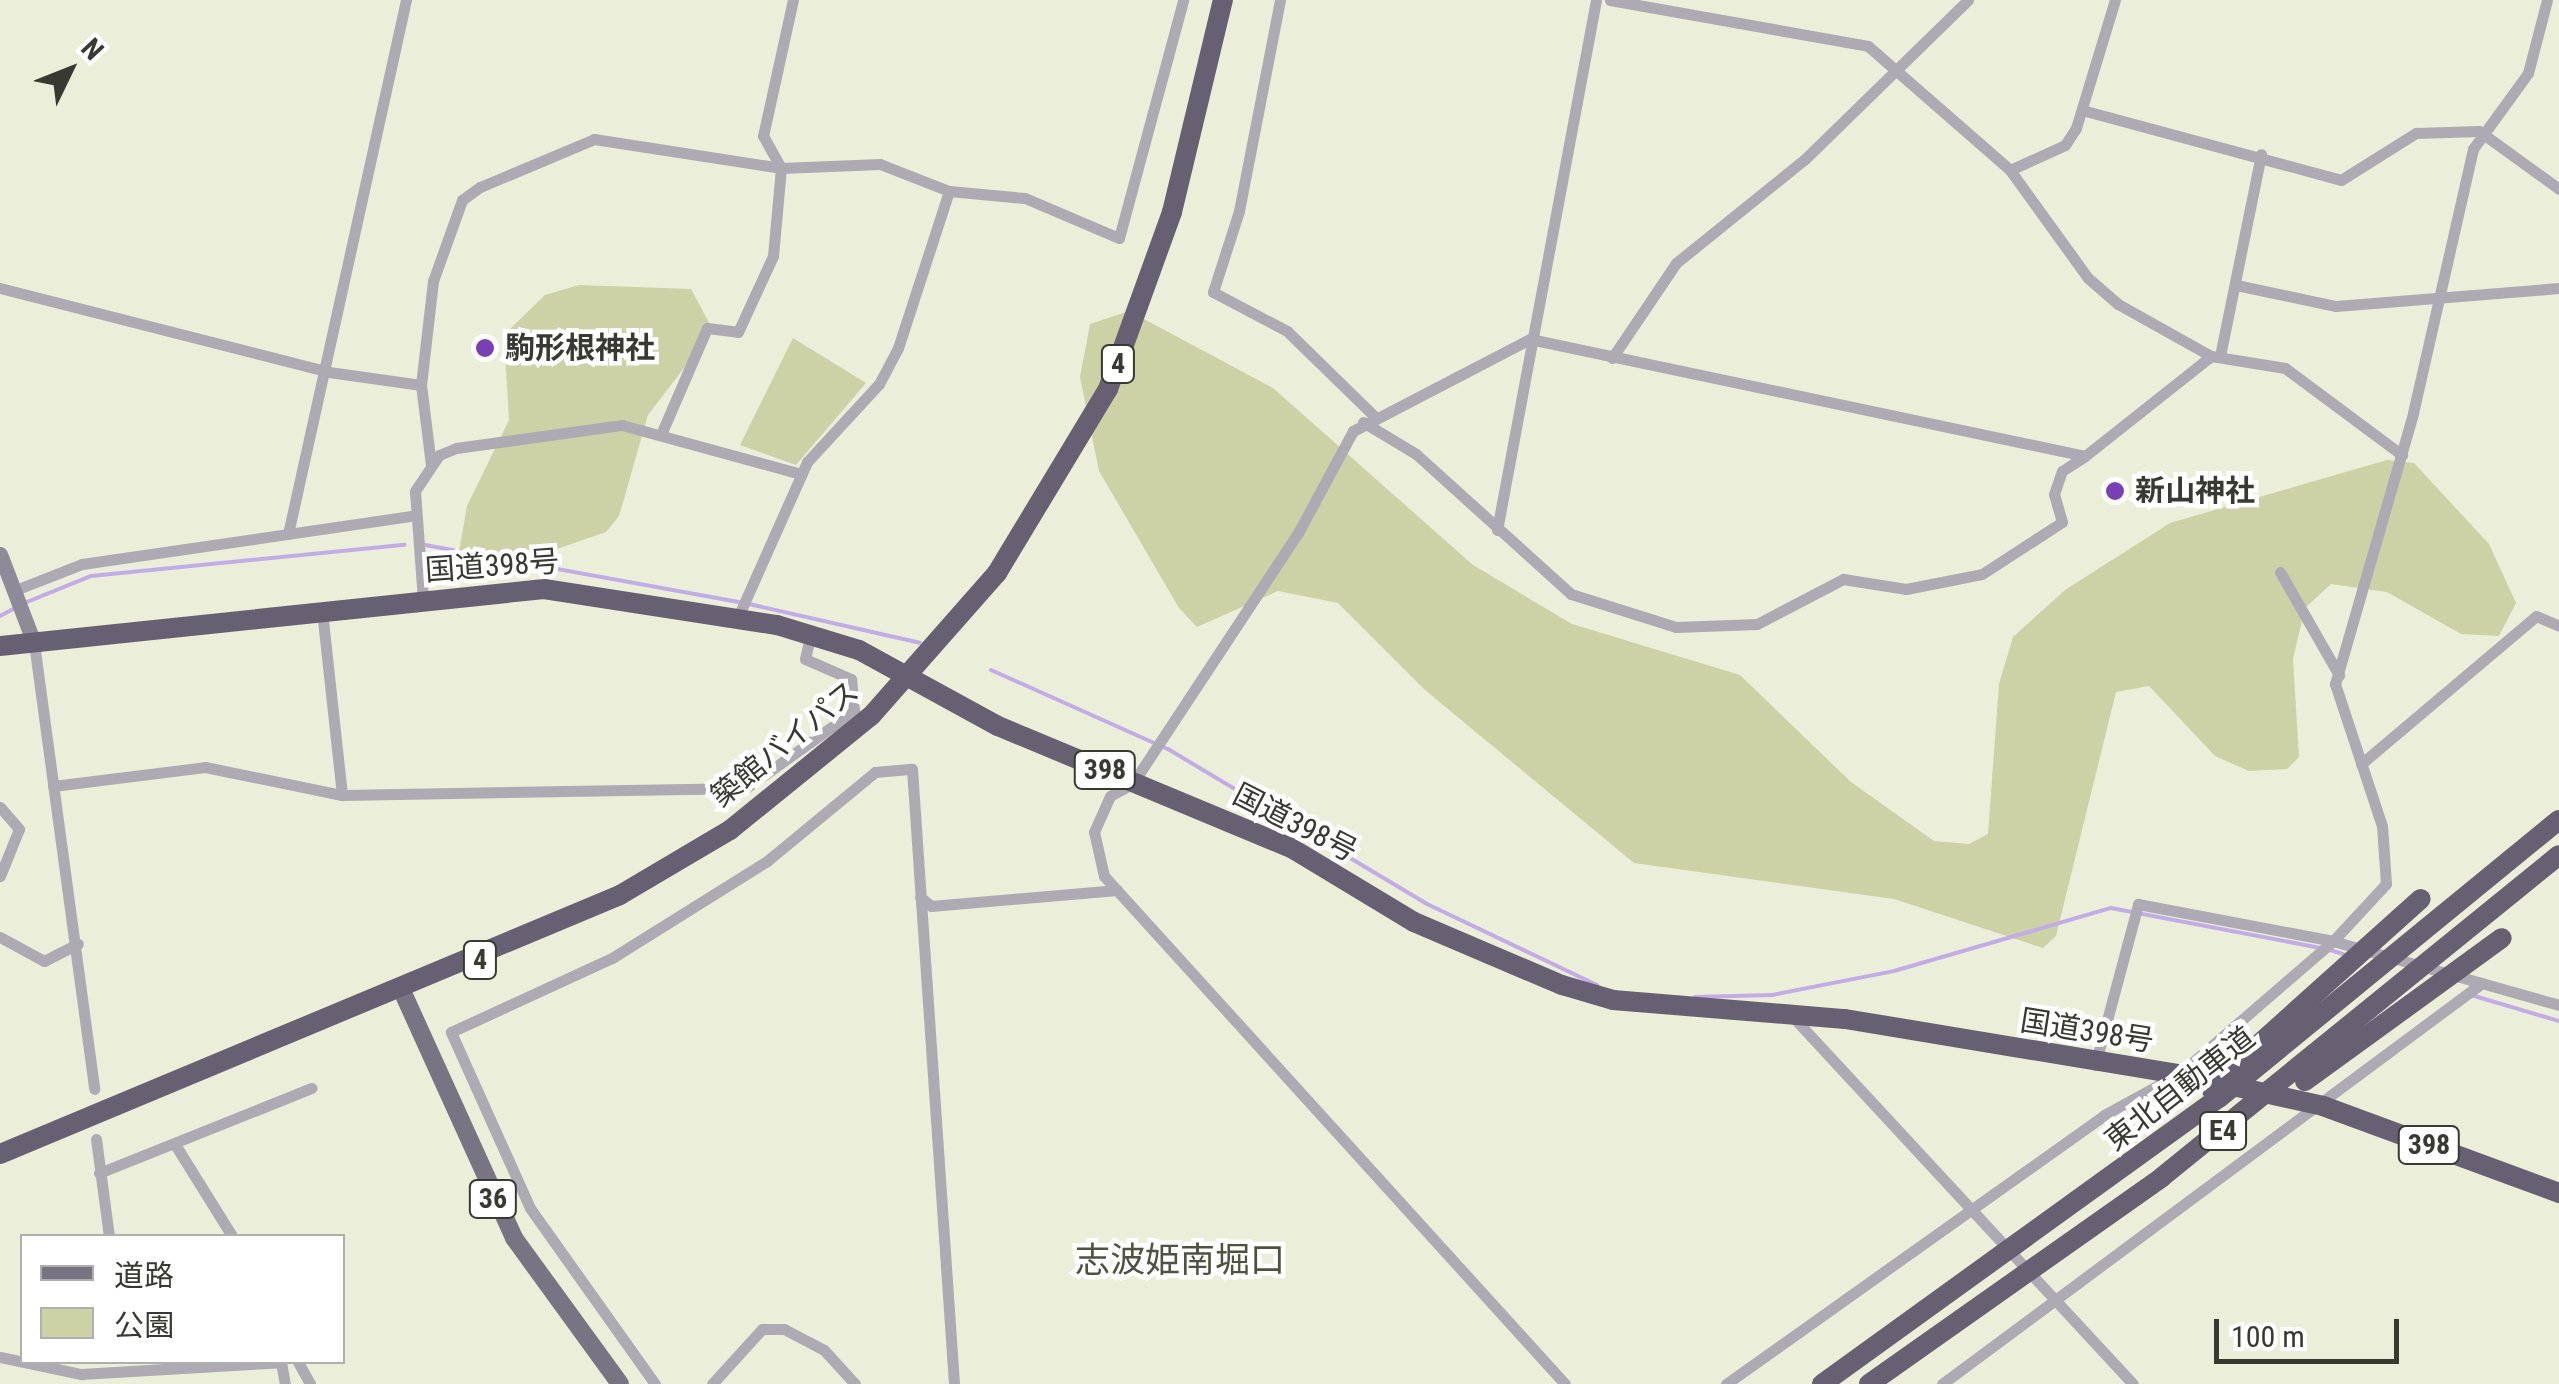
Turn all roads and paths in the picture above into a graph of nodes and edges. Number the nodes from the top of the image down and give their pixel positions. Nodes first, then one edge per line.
1 (406, 0) edge
2 (793, 0) edge
3 (1183, 0) edge
4 (1223, 0) edge
5 (1280, 0) edge
6 (1596, 0) edge
7 (1610, 0) edge
8 (1968, 0) edge
9 (2115, 0) edge
10 (2546, 0) edge
11 (1897, 65) junction
12 (2082, 110) junction
13 (2479, 132) junction
14 (2261, 154) junction
15 (781, 168) junction
16 (2010, 170) junction
17 (2559, 188) edge
18 (949, 191) junction
19 (2236, 285) junction
20 (0, 288) edge
21 (2559, 288) edge
22 (2441, 298) junction
23 (1530, 339) junction
24 (2215, 356) junction
25 (1612, 358) junction
26 (330, 372) junction
27 (420, 385) junction
28 (1369, 420) junction
29 (662, 432) junction
30 (2402, 454) junction
31 (2085, 456) junction
32 (432, 465) junction
33 (801, 474) junction
34 (412, 516) junction
35 (1497, 530) junction
36 (288, 534) junction
37 (0, 554) edge
38 (2280, 572) dead end
39 (13, 586) edge
40 (423, 600) junction
41 (322, 611) junction
42 (740, 612) junction
43 (2559, 626) edge
44 (811, 634) junction
45 (34, 642) junction
46 (0, 646) edge
47 (2339, 675) junction
48 (908, 678) junction
49 (2361, 764) junction
50 (1133, 783) junction
51 (53, 786) junction
52 (342, 795) junction
53 (0, 807) edge
54 (2559, 820) edge
55 (2559, 855) edge
56 (0, 876) edge
57 (1117, 890) junction
58 (920, 897) junction
59 (2421, 899) dead end
60 (0, 938) edge
61 (2502, 938) dead end
62 (2331, 943) junction
63 (78, 944) junction
64 (2478, 986) junction
65 (403, 993) junction
66 (2559, 1006) edge
67 (1793, 1017) junction
68 (2095, 1065) junction
69 (2184, 1077) junction
70 (312, 1088) dead end
71 (94, 1089) dead end
72 (2323, 1106) junction
73 (96, 1139) dead end
74 (176, 1146) junction
75 (0, 1154) edge
76 (100, 1173) junction
77 (2118, 1175) junction
78 (2162, 1178) junction
79 (2559, 1194) edge
80 (1981, 1219) junction
81 (109, 1234) edge
82 (231, 1234) edge
83 (2055, 1299) junction
84 (33, 1364) edge
85 (220, 1364) edge
86 (128, 1367) edge
87 (620, 1384) edge
88 (655, 1384) edge
89 (712, 1384) edge
90 (855, 1384) edge
91 (954, 1384) edge
92 (1565, 1384) edge
93 (1726, 1384) edge
94 (1822, 1384) edge
95 (1869, 1384) edge
96 (1942, 1384) edge
97 (2133, 1384) edge

1 - 26 street
2 - 15 street
3 - 18 street
4 - 48 highway, 築館バイパス / 4
5 - 28 street
6 - 23 street
7 - 11 street
8 - 11 street
9 - 12 street
10 - 13 street
11 - 16 street
11 - 25 street
12 - 14 street
12 - 16 street
13 - 14 street
13 - 17 street
13 - 22 street
14 - 19 street
15 - 18 street
15 - 27 street
15 - 29 street
16 - 24 street
18 - 33 street
19 - 22 street
19 - 24 street
20 - 26 street
21 - 22 street
22 - 30 street
23 - 25 street
23 - 28 street
23 - 35 street
24 - 30 street
24 - 31 street
25 - 31 street
26 - 27 street
26 - 36 street
27 - 32 street
28 - 35 street
28 - 50 street
29 - 32 street
29 - 33 street
30 - 47 street
31 - 35 street
32 - 34 street
33 - 42 street
34 - 36 street
34 - 40 street
36 - 39 street
37 - 39 street
38 - 47 street
39 - 45 street
40 - 41 highway, 国道398号 / 398
40 - 42 highway, 国道398号 / 398
41 - 45 highway, 国道398号 / 398
41 - 52 street
42 - 44 highway, 国道398号 / 398
43 - 49 street
44 - 48 highway, 国道398号 / 398
44 - 52 street
45 - 46 highway, 国道398号 / 398
45 - 51 street
47 - 49 street
48 - 50 highway, 国道398号 / 398
48 - 65 highway, 築館バイパス / 4
49 - 62 street
50 - 57 street
50 - 67 highway, 国道398号 / 398
51 - 52 street
51 - 63 street
53 - 56 street
54 - 77 highway, 東北自動車道 / E4
55 - 78 highway, 東北自動車道 / E4
57 - 58 street
57 - 92 street
58 - 88 street
58 - 91 street
59 - 77 highway
60 - 63 street
61 - 78 highway
62 - 64 street
62 - 68 street
62 - 69 street
63 - 71 street
64 - 66 street
64 - 72 street
65 - 75 highway, 築館バイパス / 4
65 - 87 main road, 36
67 - 68 highway, 国道398号 / 398
67 - 80 street
68 - 69 highway, 国道398号 / 398
69 - 72 highway, 国道398号 / 398
69 - 80 street
70 - 74 street
72 - 79 highway, 国道398号 / 398
72 - 83 street
73 - 76 street
74 - 76 street
74 - 82 street
76 - 81 street
77 - 94 highway, 東北自動車道 / E4
78 - 95 highway, 東北自動車道 / E4
80 - 83 street
80 - 93 street
83 - 96 street
83 - 97 street
84 - 86 street
85 - 86 street
89 - 90 street

